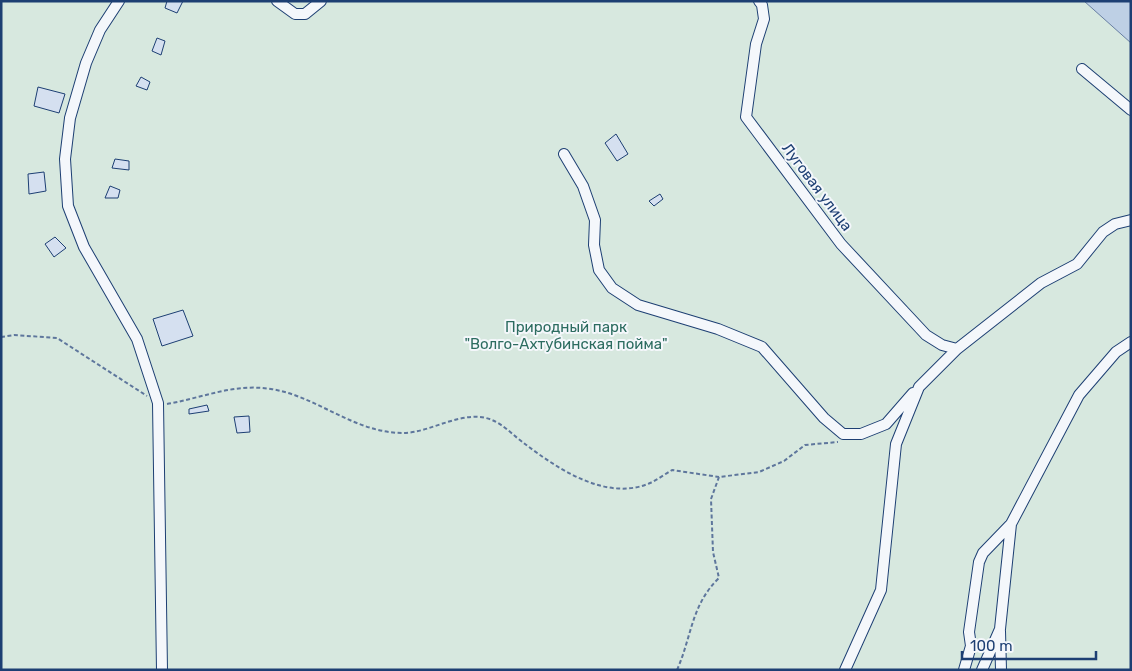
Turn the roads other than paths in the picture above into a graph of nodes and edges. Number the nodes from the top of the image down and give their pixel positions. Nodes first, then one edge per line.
1 (119, 1) edge
2 (277, 1) edge
3 (321, 1) edge
4 (759, 1) edge
5 (1082, 68) dead end
6 (1131, 110) edge
7 (564, 154) dead end
8 (1131, 220) edge
9 (1131, 342) edge
10 (957, 349) junction
11 (919, 387) junction
12 (1010, 524) junction
13 (1000, 629) junction
14 (162, 670) edge
15 (845, 670) edge
16 (964, 670) edge
17 (982, 670) edge
18 (1001, 670) edge

1 - 14 street
2 - 3 street
4 - 10 street, Луговая улица
5 - 6 street
7 - 11 street
8 - 10 street
9 - 12 street
10 - 11 street
11 - 15 street
12 - 13 street
12 - 16 street
13 - 17 street
13 - 18 street

